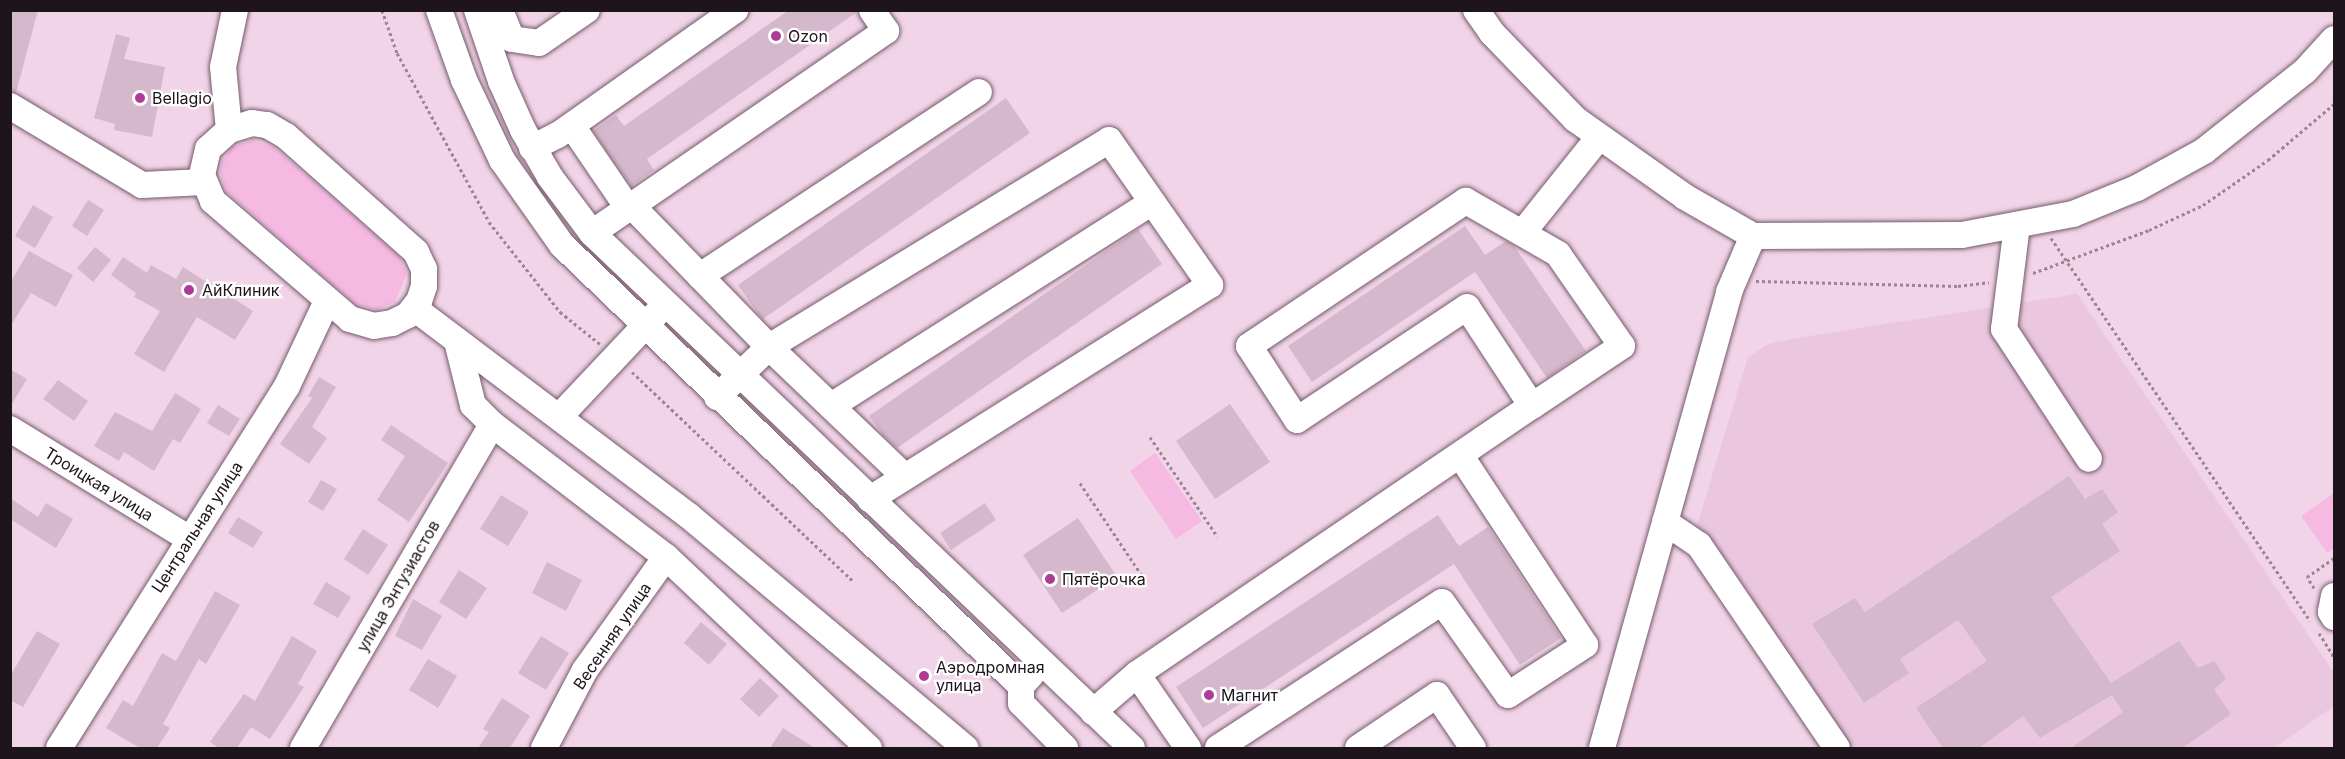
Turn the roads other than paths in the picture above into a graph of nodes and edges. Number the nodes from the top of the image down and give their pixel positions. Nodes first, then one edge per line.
1 (439, 10) edge
2 (477, 10) edge
3 (500, 10) edge
4 (587, 10) edge
5 (735, 10) edge
6 (872, 10) edge
7 (1476, 10) edge
8 (232, 11) edge
9 (2334, 39) edge
10 (979, 92) dead end
11 (10, 106) edge
12 (572, 126) junction
13 (229, 130) junction
14 (1599, 137) junction
15 (532, 148) junction
16 (204, 182) junction
17 (1152, 202) junction
18 (629, 207) junction
19 (2028, 223) junction
20 (1524, 231) junction
21 (592, 233) junction
22 (1753, 236) junction
23 (700, 276) junction
24 (327, 301) junction
25 (665, 304) junction
26 (414, 308) junction
27 (644, 327) junction
28 (457, 341) junction
29 (769, 347) junction
30 (739, 374) junction
31 (717, 397) junction
32 (831, 406) junction
33 (1532, 406) junction
34 (559, 417) junction
35 (492, 424) junction
36 (10, 429) edge
37 (1461, 455) junction
38 (2089, 459) dead end
39 (904, 476) junction
40 (870, 499) junction
41 (1665, 522) junction
42 (188, 538) junction
43 (666, 557) junction
44 (2334, 596) edge
45 (2334, 617) edge
46 (1042, 663) junction
47 (1137, 674) junction
48 (1021, 686) junction
49 (1093, 712) junction
50 (59, 748) edge
51 (303, 748) edge
52 (544, 748) edge
53 (869, 748) edge
54 (965, 748) edge
55 (1065, 748) edge
56 (1132, 748) edge
57 (1188, 748) edge
58 (1218, 748) edge
59 (1358, 748) edge
60 (1473, 748) edge
61 (1602, 748) edge
62 (1837, 748) edge

1 - 27 street
2 - 15 street
3 - 4 street
5 - 12 street
6 - 18 street
7 - 14 street
8 - 13 street
9 - 19 street
10 - 23 street
11 - 16 street
12 - 15 street
12 - 18 street
13 - 16 street
13 - 26 street
14 - 20 street
14 - 22 street
15 - 21 street
16 - 24 street
17 - 29 street
17 - 32 street
17 - 39 street
18 - 21 street
18 - 23 street
19 - 22 street
19 - 38 street
20 - 33 street
20 - 33 street
21 - 25 street
22 - 41 street
23 - 29 street
24 - 26 street
24 - 42 street, Центральная улица
25 - 27 street
25 - 30 street
26 - 28 street
27 - 31 street
27 - 34 street
28 - 34 street
28 - 35 street
29 - 30 street
29 - 32 street
30 - 31 street
30 - 40 street
31 - 48 street
32 - 39 street
33 - 37 street
34 - 54 street
35 - 43 street
35 - 51 street, улица Энтузиастов
36 - 42 street, Троицкая улица
37 - 47 street
37 - 58 street
39 - 40 street
40 - 46 street
41 - 61 street
41 - 62 street
42 - 50 street, Центральная улица
43 - 52 street, Весенняя улица
43 - 53 street
44 - 45 street
46 - 48 street
46 - 49 street
47 - 49 street
47 - 57 street
48 - 55 street
49 - 56 street
59 - 60 street

